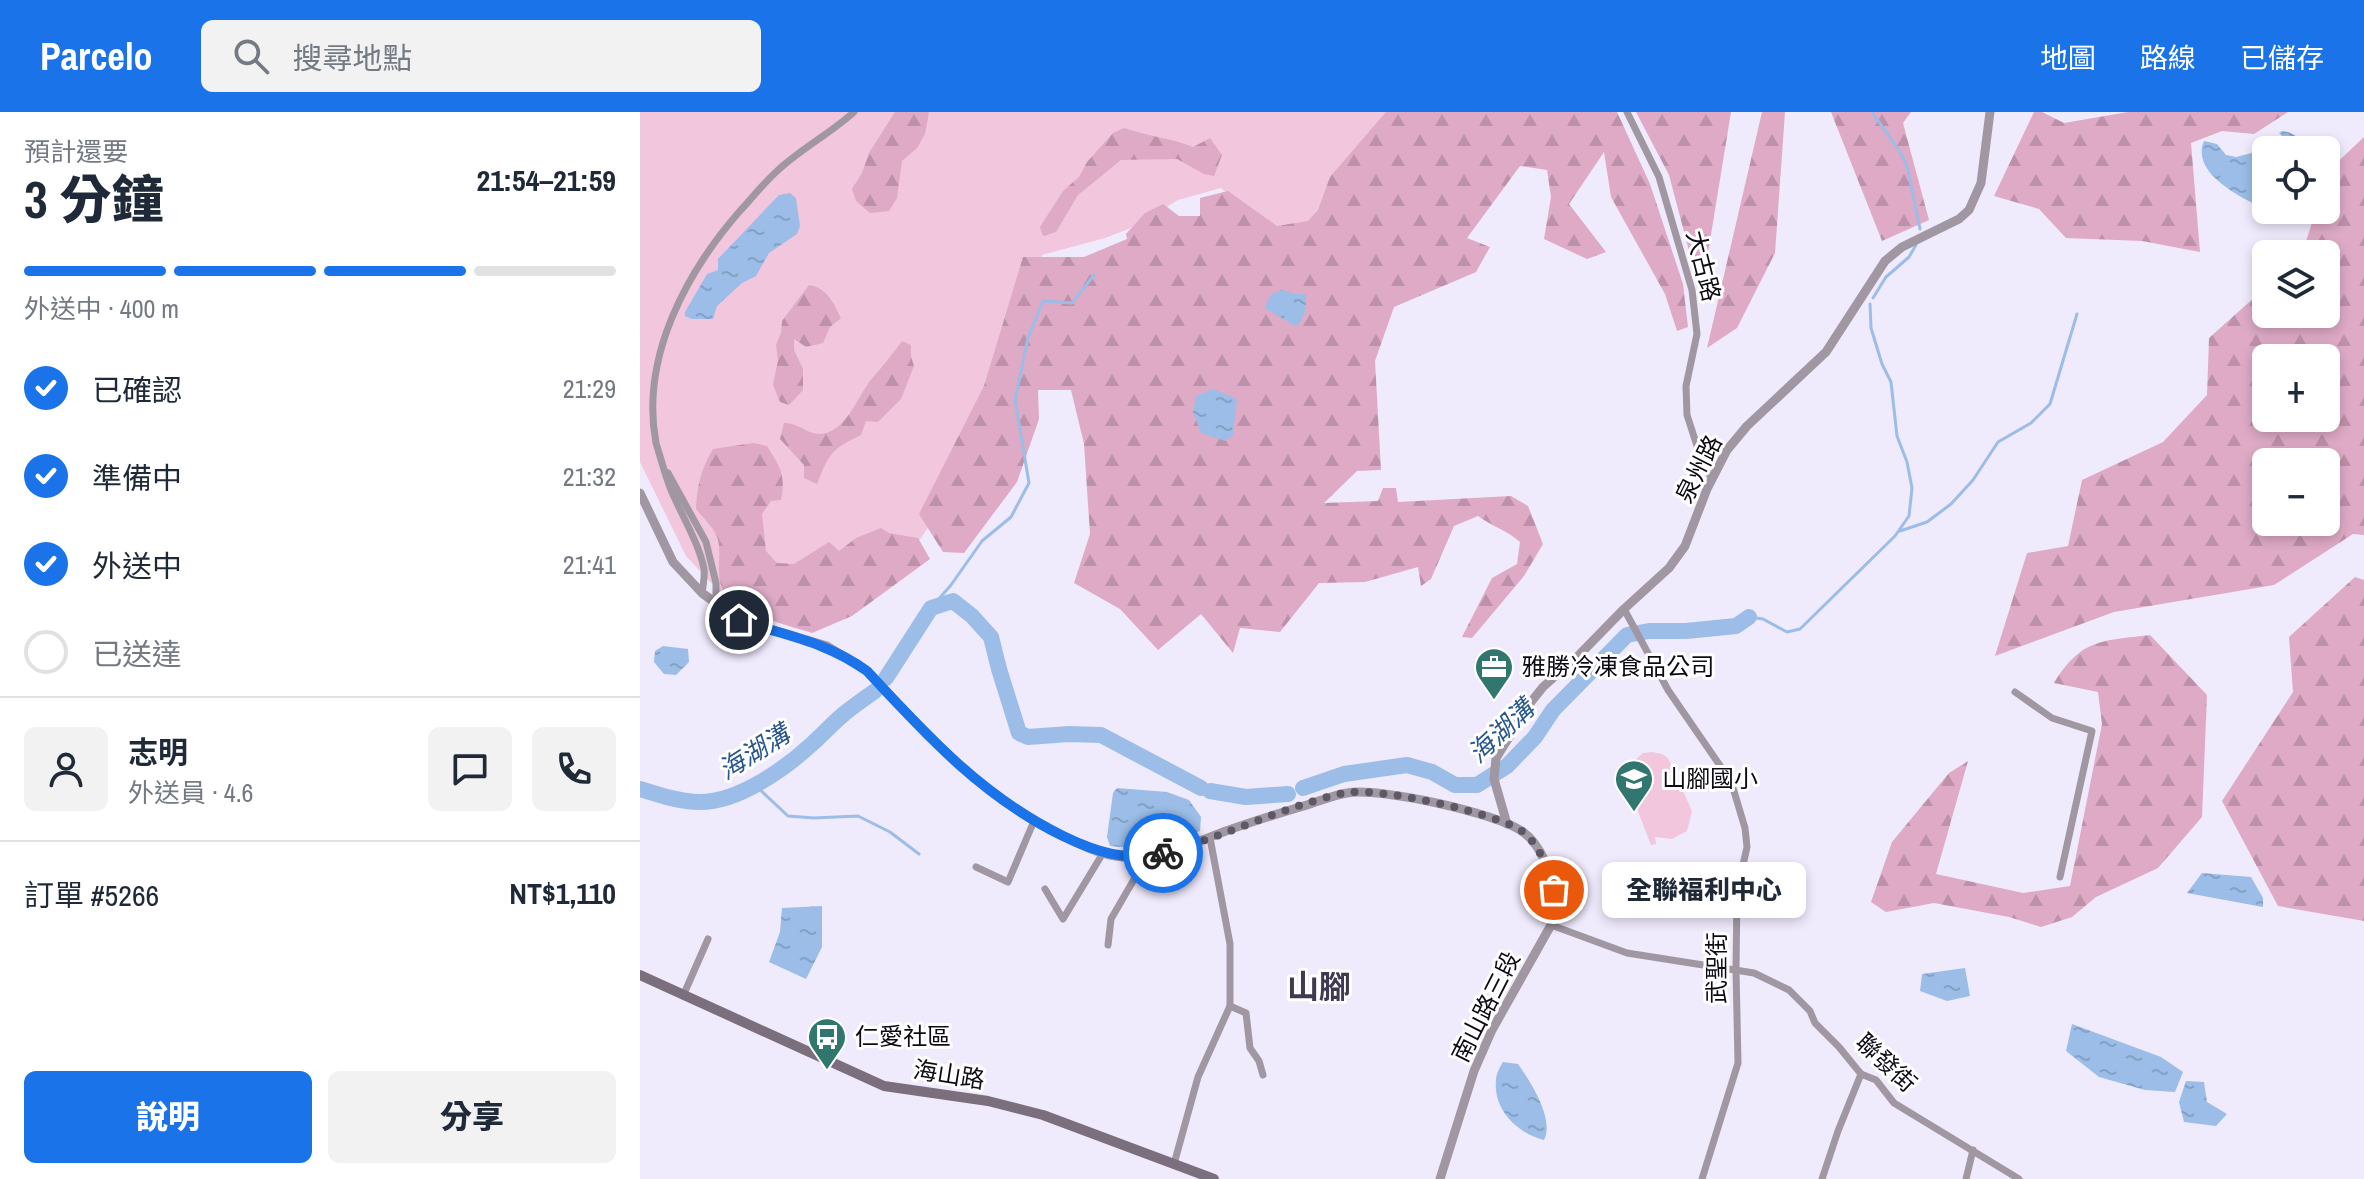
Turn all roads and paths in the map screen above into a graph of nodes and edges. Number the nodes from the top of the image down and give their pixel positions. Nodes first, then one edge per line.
1 (854, 112) edge
2 (1627, 112) edge
3 (1990, 112) edge
4 (664, 468) junction
5 (1712, 480) junction
6 (640, 493) edge
7 (702, 593) junction
8 (716, 604) junction
9 (1624, 609) junction
10 (2015, 692) dead end
11 (1034, 821) junction
12 (1507, 824) junction
13 (1210, 838) junction
14 (1103, 853) junction
15 (1147, 857) junction
16 (976, 867) dead end
17 (2060, 877) dead end
18 (1045, 889) dead end
19 (1551, 925) junction
20 (708, 939) dead end
21 (1108, 945) dead end
22 (1736, 970) junction
23 (640, 975) edge
24 (683, 996) junction
25 (1230, 1006) junction
26 (1861, 1074) junction
27 (1263, 1075) dead end
28 (1973, 1150) junction
29 (1174, 1164) junction
30 (1214, 1179) edge
31 (1440, 1179) edge
32 (1702, 1179) edge
33 (1822, 1179) edge
34 (1966, 1179) edge
35 (2018, 1179) edge

1 - 4 street
2 - 5 street, 大古路
3 - 5 street, 泉州路
4 - 7 street
4 - 8 street
5 - 9 street, 泉州路
6 - 7 street
7 - 8 street
8 - 11 street
9 - 12 street, 泉州路
9 - 22 street, 武聖街
10 - 17 street
11 - 14 street
11 - 16 street
12 - 13 street
12 - 19 street, 南山路三段
13 - 15 street
13 - 25 street
14 - 15 street
14 - 18 street
15 - 21 street
19 - 22 street, 聯發街
19 - 31 street, 南山路三段
20 - 24 street
22 - 26 street, 聯發街
22 - 32 street, 武聖街
23 - 24 main road, 海山路
24 - 29 main road, 海山路
25 - 27 street
25 - 29 street
26 - 28 street, 聯發街
26 - 33 street
28 - 34 street
28 - 35 street, 聯發街
29 - 30 main road, 海山路

